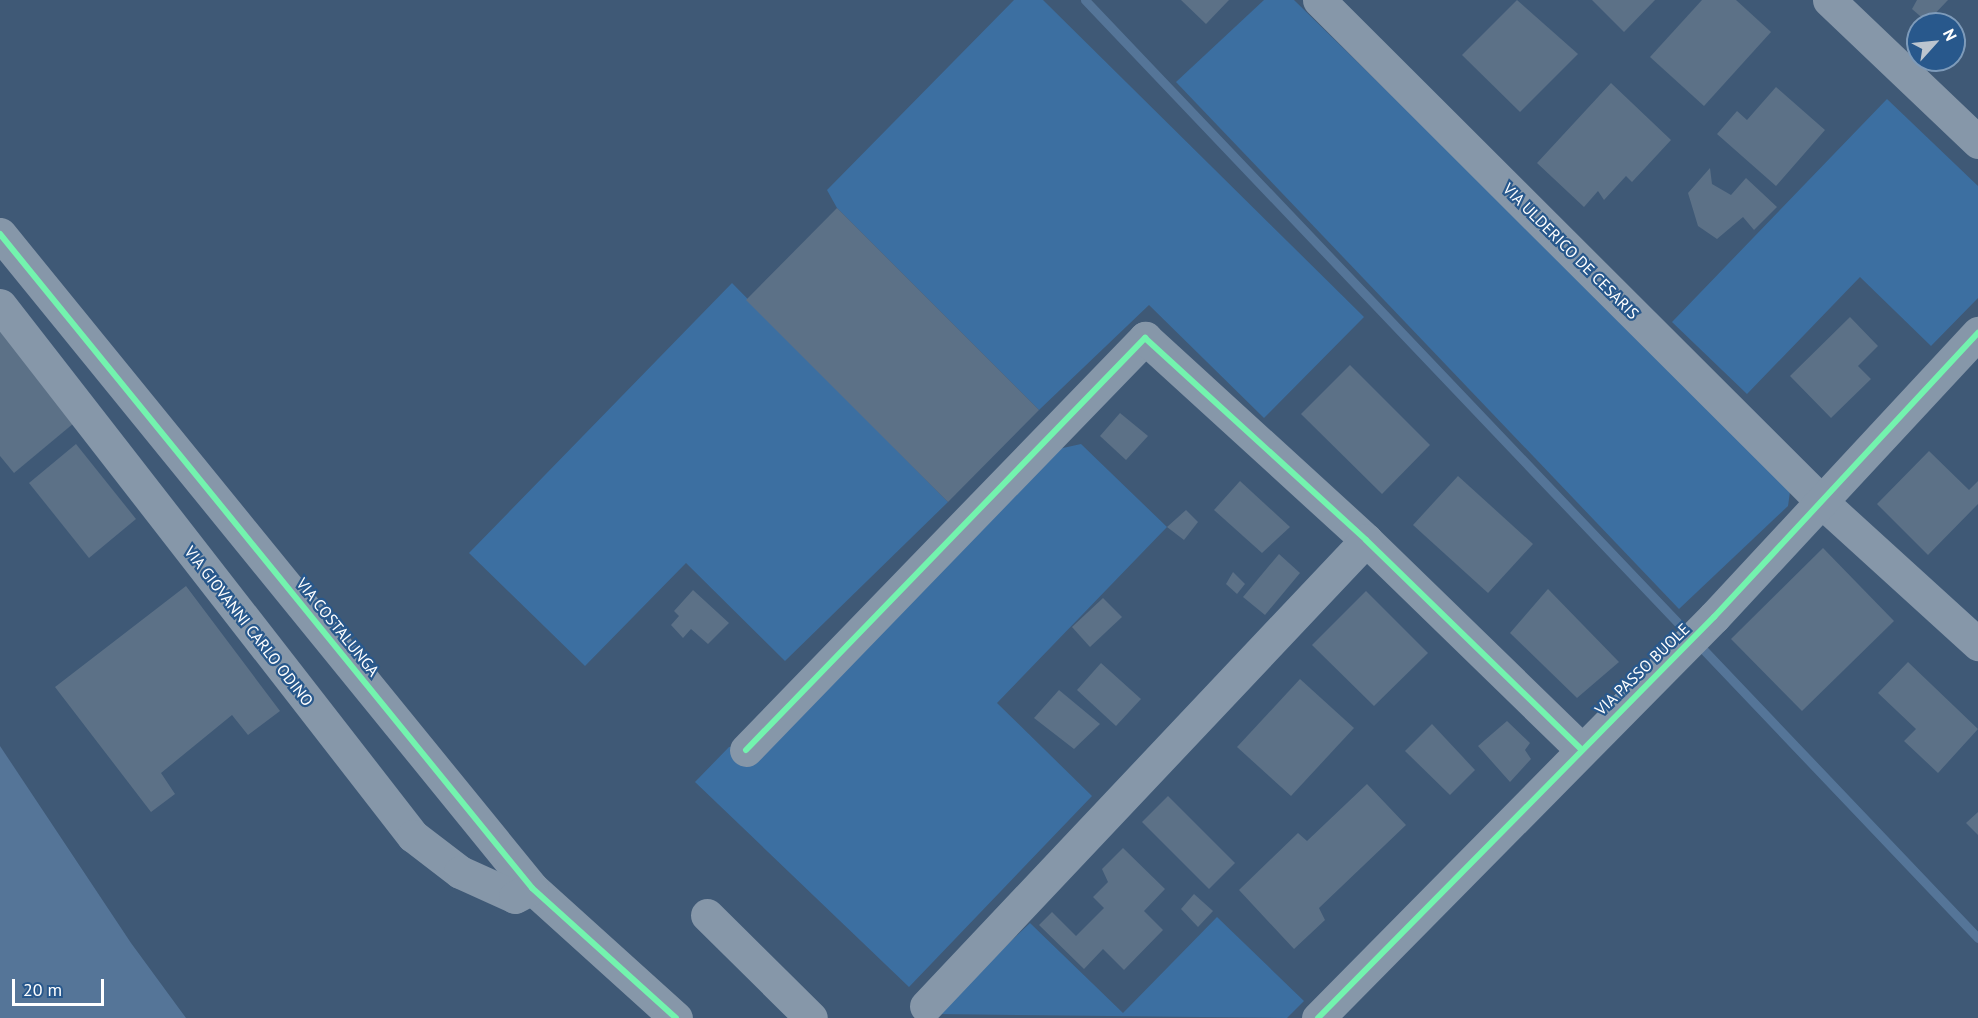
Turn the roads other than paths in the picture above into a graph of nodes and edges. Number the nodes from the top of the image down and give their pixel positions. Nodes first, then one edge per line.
1 (1319, 0) edge
2 (1829, 0) edge
3 (1978, 142) edge
4 (0, 234) edge
5 (0, 305) edge
6 (1978, 333) edge
7 (1823, 503) junction
8 (1366, 540) junction
9 (1978, 644) edge
10 (1580, 748) junction
11 (747, 750) dead end
12 (532, 888) junction
13 (707, 915) dead end
14 (926, 1006) dead end
15 (676, 1018) edge
16 (811, 1018) edge
17 (1318, 1018) edge

1 - 7 street, VIA ULDERICO DE CESARIS
2 - 3 street
4 - 12 street, VIA COSTALUNGA
5 - 12 street, VIA GIOVANNI CARLO ODINO
6 - 7 street, VIA PASSO BUOLE
7 - 9 street, VIA ULDERICO DE CESARIS
7 - 10 street, VIA PASSO BUOLE
8 - 10 street
8 - 11 street
8 - 14 street
10 - 17 street, VIA PASSO BUOLE
12 - 15 street, VIA COSTALUNGA
13 - 16 street

